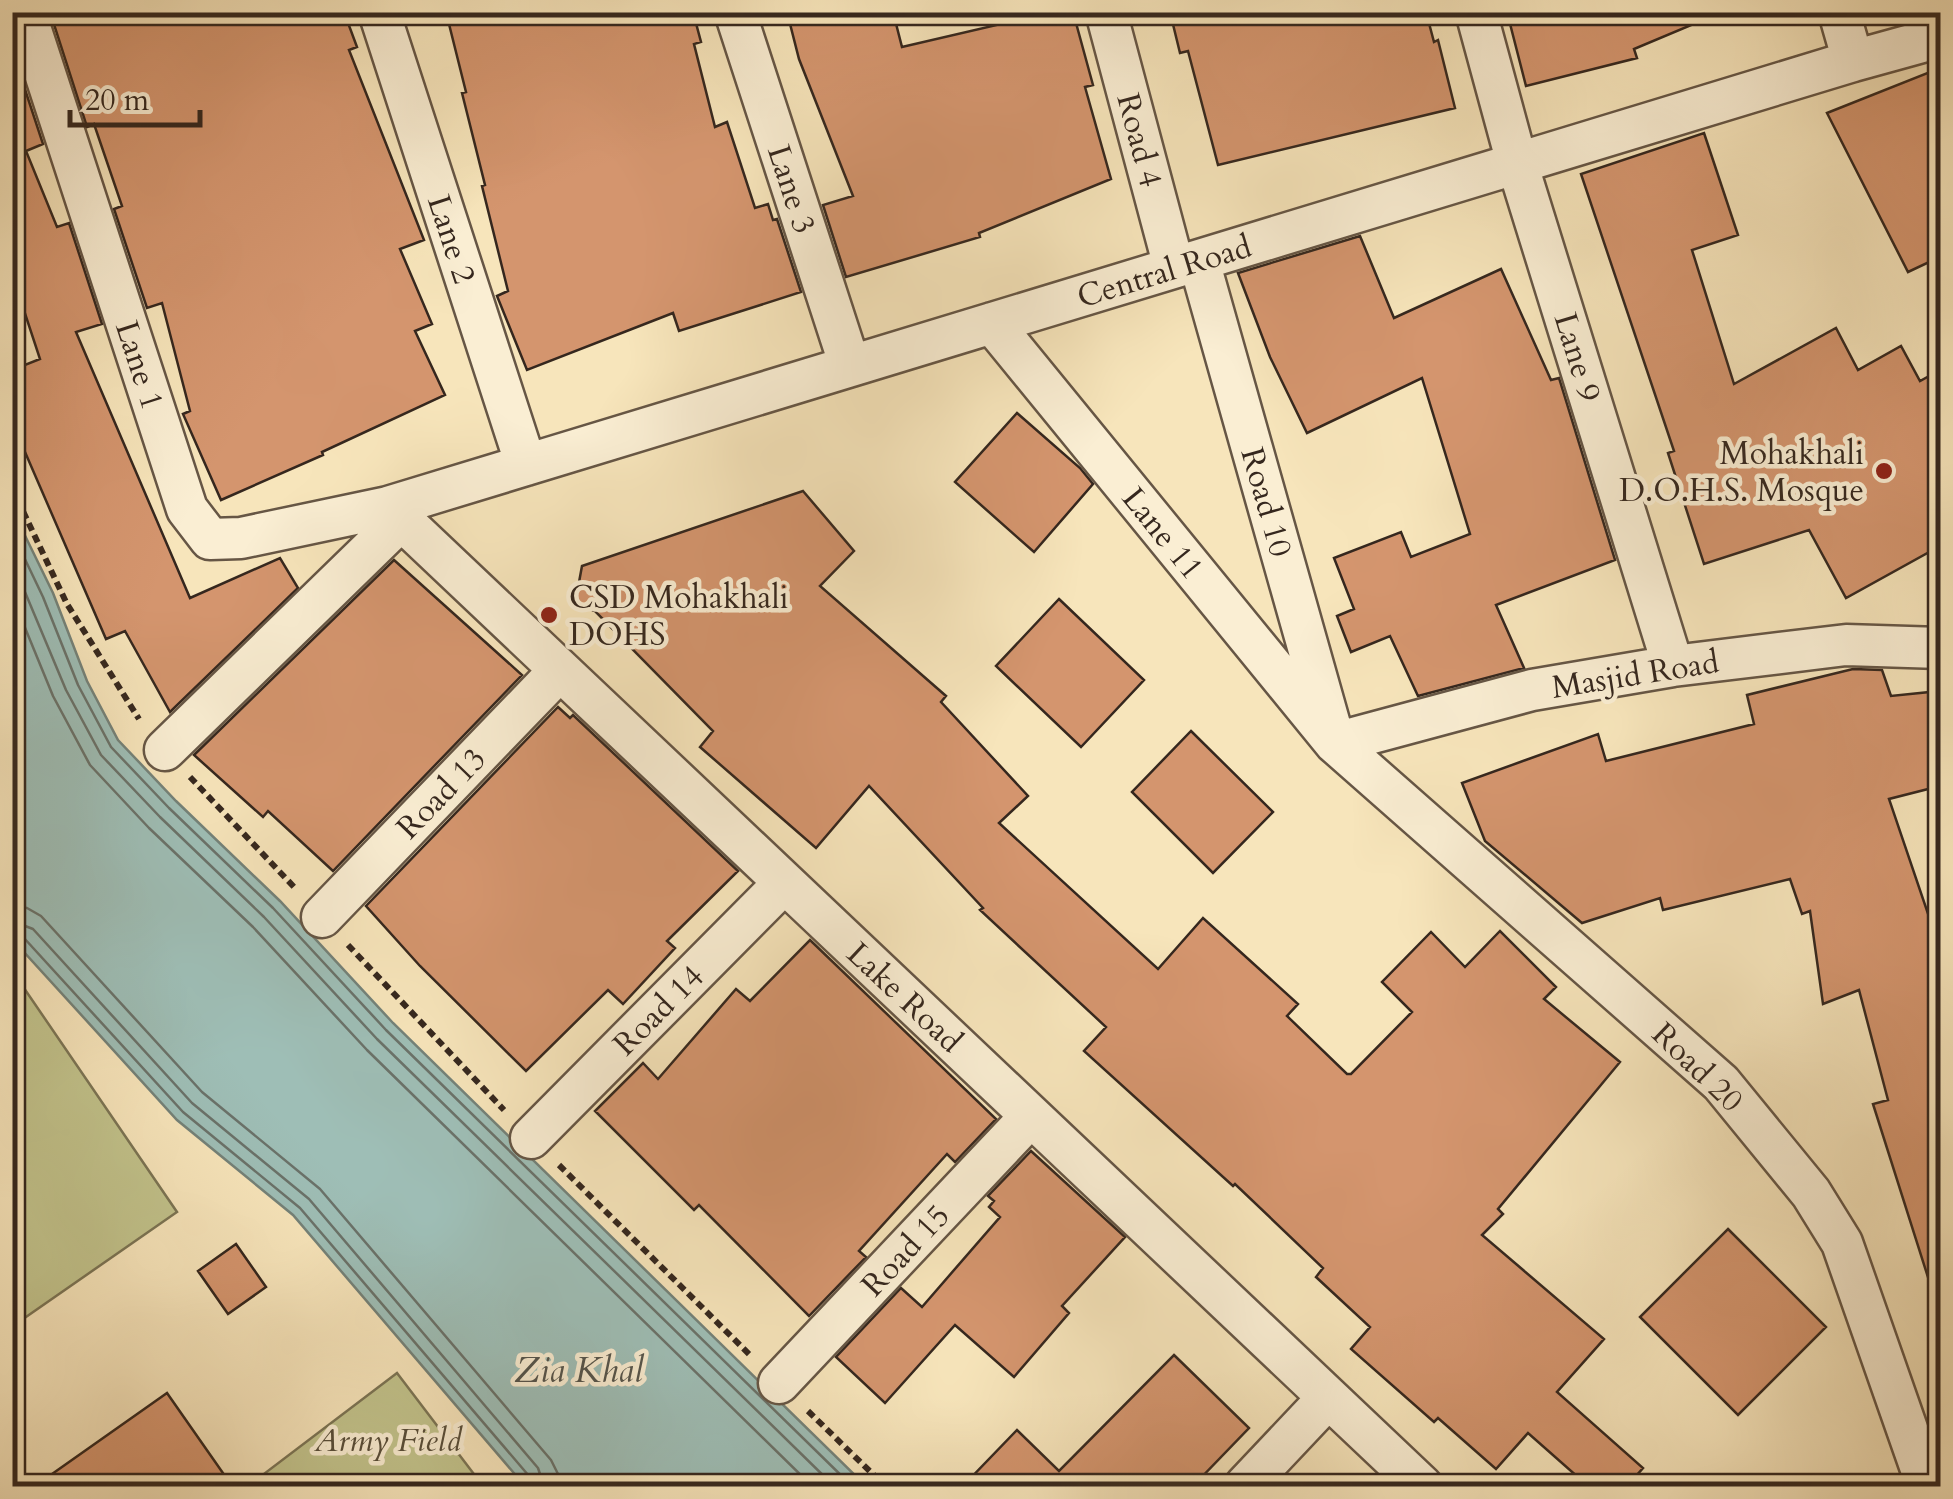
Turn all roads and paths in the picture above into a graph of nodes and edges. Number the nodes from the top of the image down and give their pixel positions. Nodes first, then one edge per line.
1 (25, 12) edge
2 (379, 12) edge
3 (734, 12) edge
4 (1106, 12) edge
5 (1476, 12) edge
6 (1839, 12) edge
7 (1940, 37) edge
8 (1853, 60) junction
9 (1518, 163) junction
10 (1186, 264) junction
11 (992, 323) junction
12 (850, 366) junction
13 (526, 465) junction
14 (12, 488) edge
15 (394, 514) junction
16 (1940, 648) edge
17 (1673, 666) junction
18 (560, 670) junction
19 (1336, 743) junction
20 (164, 750) junction
21 (784, 883) junction
22 (322, 917) junction
23 (1031, 1116) junction
24 (531, 1138) junction
25 (779, 1383) junction
26 (1328, 1398) junction
27 (885, 1486) edge
28 (1245, 1486) edge
29 (1422, 1486) edge
30 (1927, 1486) edge

1 - 15 street, Lane 1
2 - 13 street, Lane 2
3 - 12 street, Lane 3
4 - 10 street, Road 4
5 - 9 street, Lane 9
6 - 8 street
7 - 8 street, Central Road
8 - 9 street, Central Road
9 - 10 street, Central Road
9 - 17 street, Lane 9
10 - 11 street, Central Road
10 - 19 street, Road 10
11 - 12 street, Central Road
11 - 19 street, Lane 11
12 - 13 street, Central Road
13 - 15 street, Central Road
14 - 20 path
15 - 18 street, Lake Road
15 - 20 street
16 - 17 street, Masjid Road
17 - 19 street, Masjid Road
18 - 21 street, Lake Road
18 - 22 street, Road 13
19 - 30 street, Road 20
20 - 22 path
21 - 23 street, Lake Road
21 - 24 street, Road 14
22 - 24 path
23 - 25 street, Road 15
23 - 26 street, Lake Road
24 - 25 path
25 - 27 path
26 - 28 street
26 - 29 street, Lake Road

